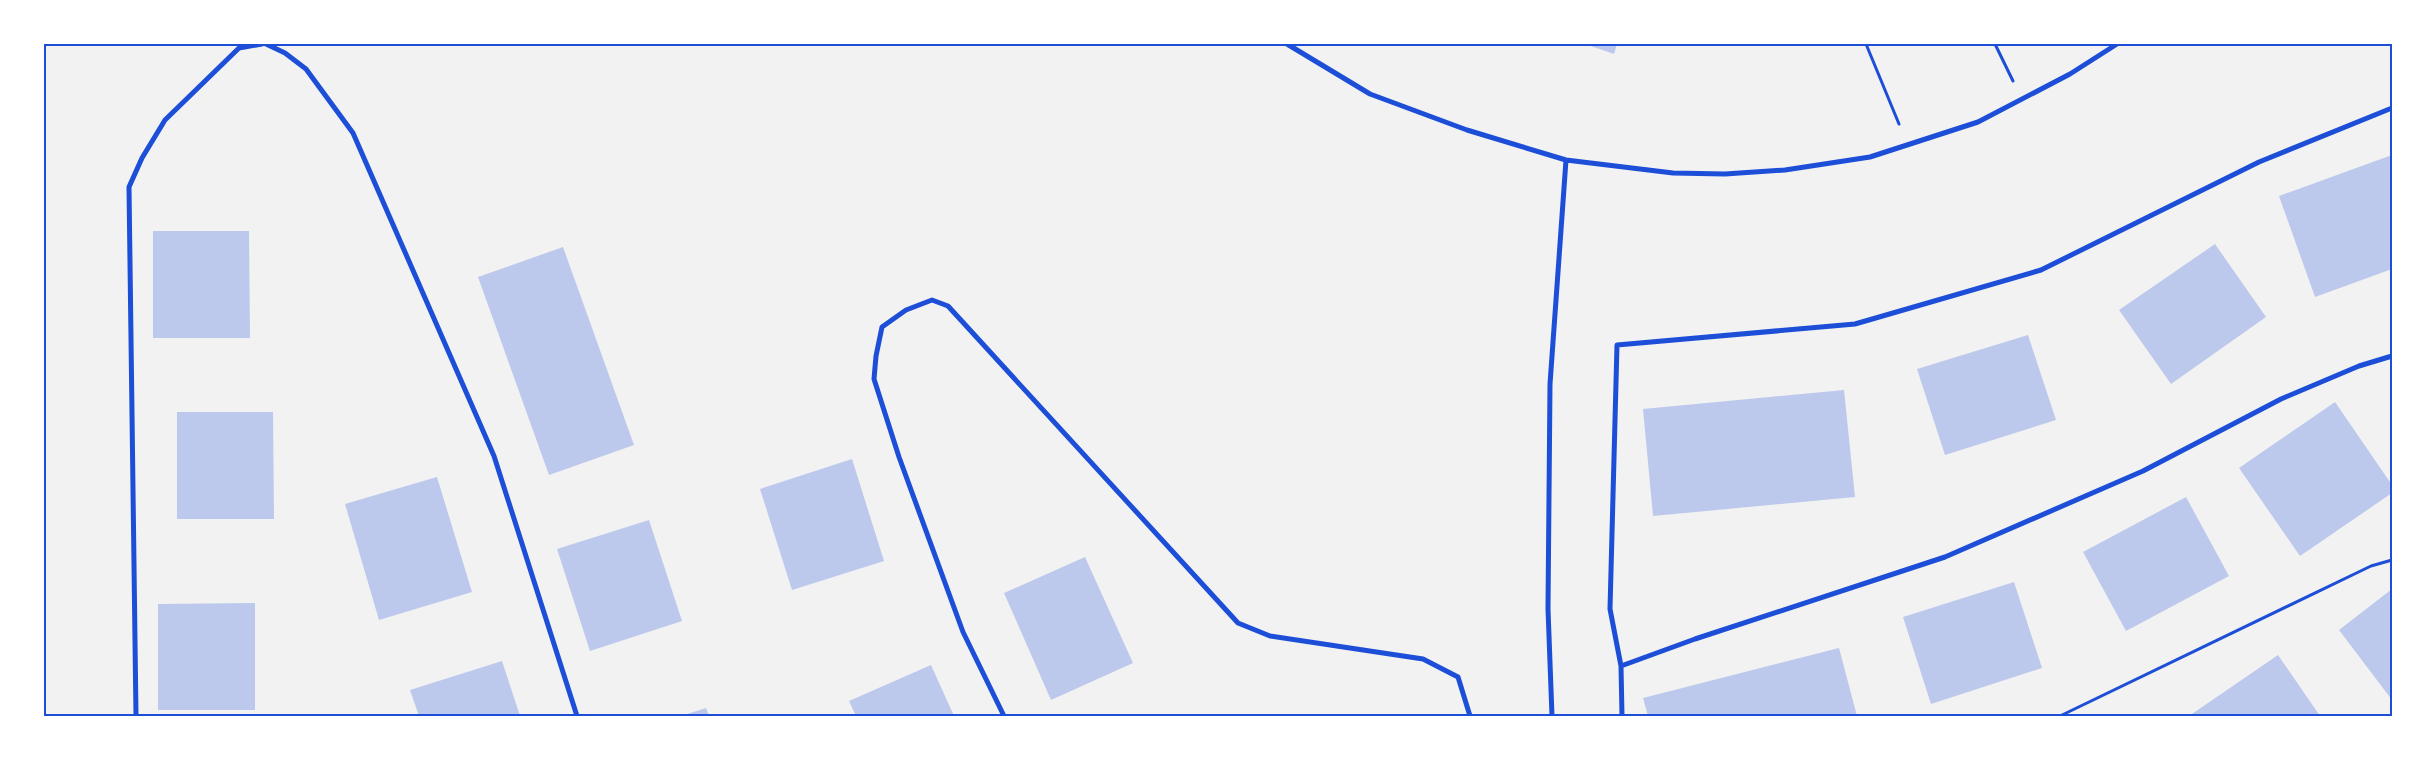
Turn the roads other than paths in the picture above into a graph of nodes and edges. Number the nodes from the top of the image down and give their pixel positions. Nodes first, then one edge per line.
1 (262, 44) edge
2 (266, 44) edge
3 (1287, 44) edge
4 (2117, 44) edge
5 (2392, 108) edge
6 (1566, 160) junction
7 (2392, 356) edge
8 (1621, 666) junction
9 (136, 716) edge
10 (577, 716) edge
11 (1004, 716) edge
12 (1470, 716) edge
13 (1552, 716) edge
14 (1622, 716) edge

1 - 9 street
2 - 10 street
3 - 6 street
4 - 6 street
5 - 8 street
6 - 13 street
7 - 8 street
8 - 14 street
11 - 12 street

